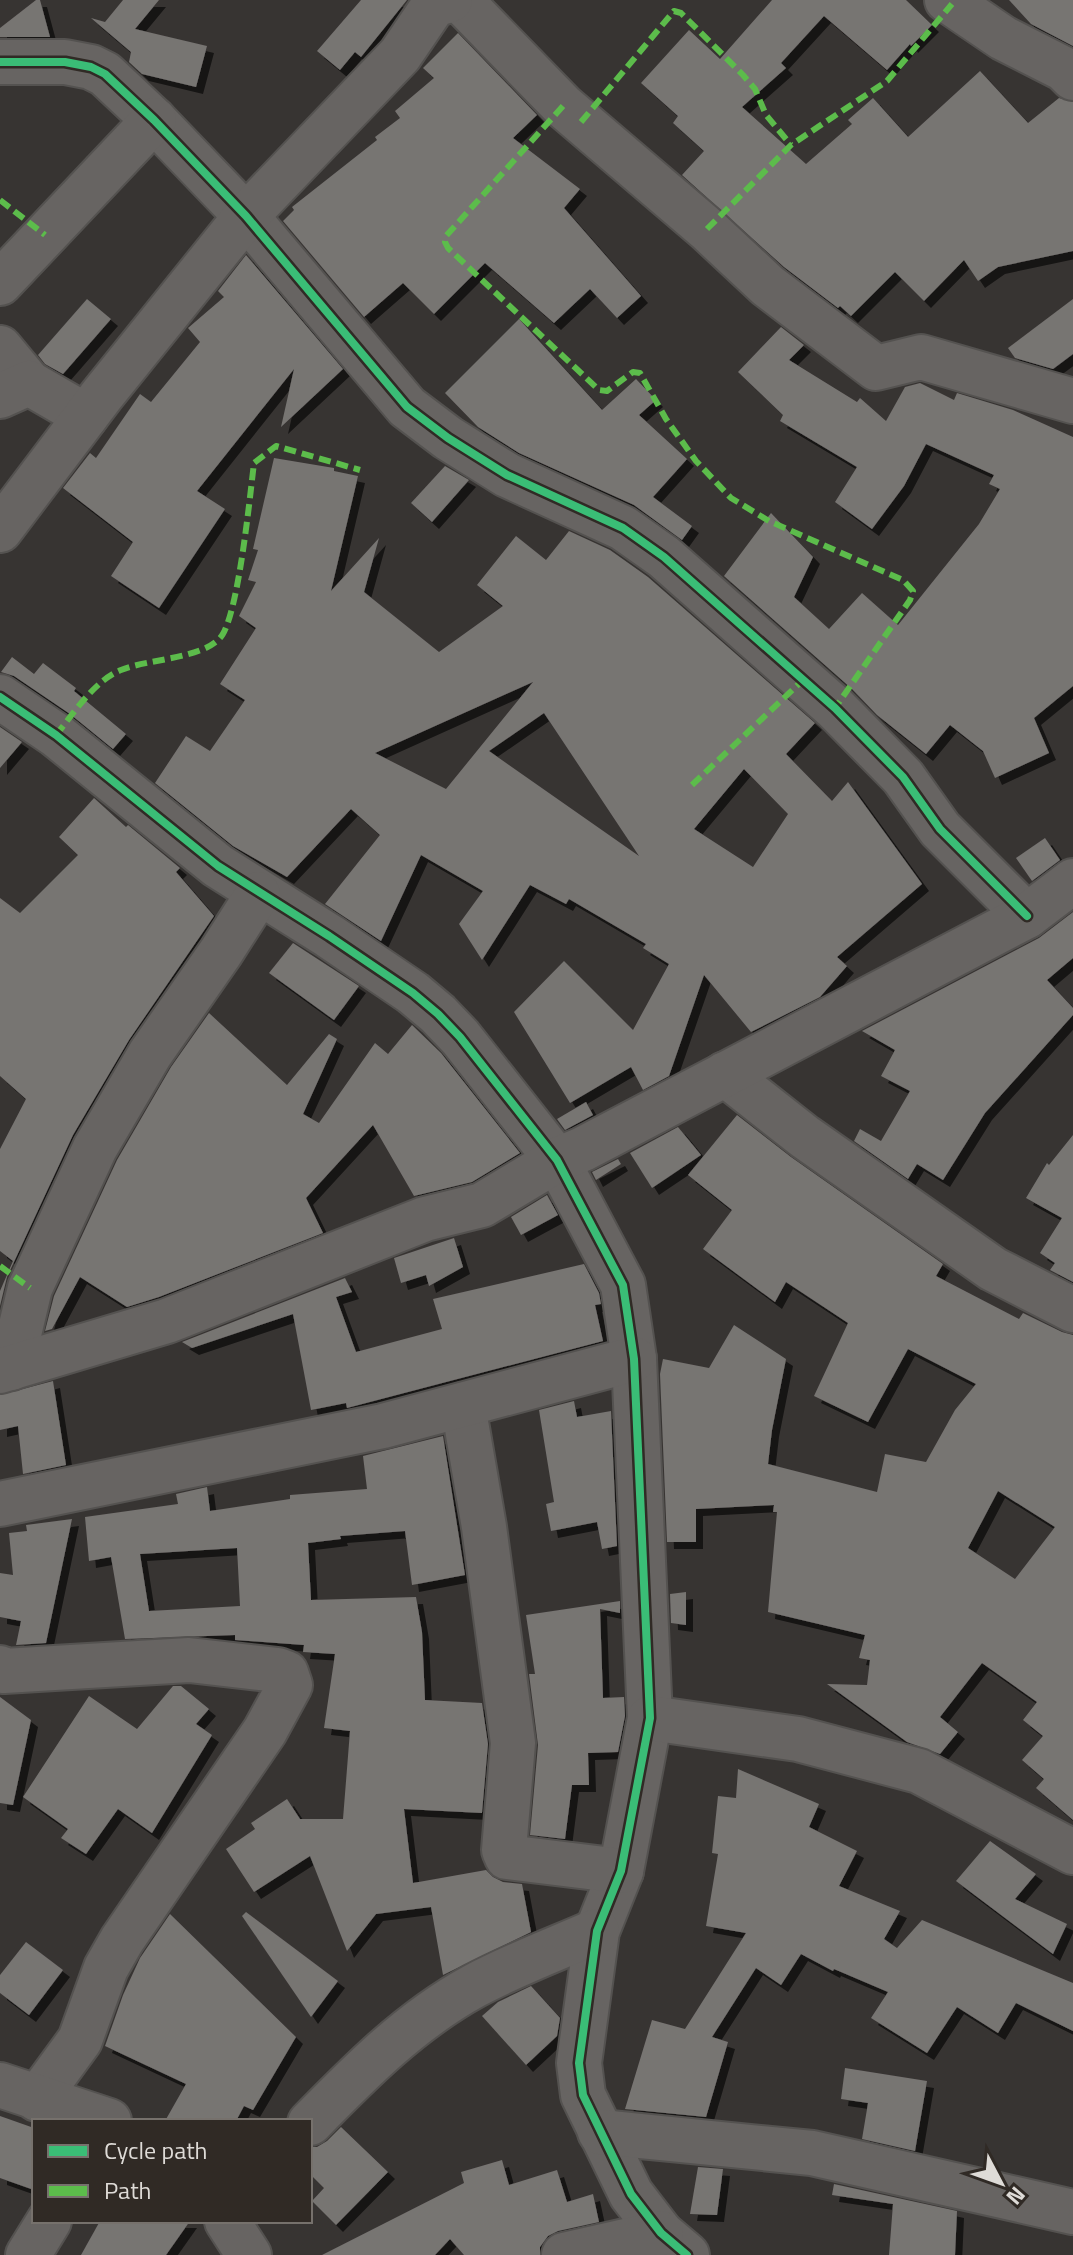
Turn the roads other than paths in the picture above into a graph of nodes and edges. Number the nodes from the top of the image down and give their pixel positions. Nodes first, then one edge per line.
1 (947, 0) edge
2 (443, 1) edge
3 (0, 62) edge
4 (1070, 70) edge
5 (154, 120) junction
6 (246, 216) junction
7 (0, 283) edge
8 (0, 348) edge
9 (15, 389) edge
10 (1073, 401) edge
11 (86, 416) junction
12 (0, 530) edge
13 (0, 697) edge
14 (1073, 881) edge
15 (258, 894) junction
16 (1027, 916) junction
17 (725, 1074) junction
18 (557, 1160) junction
19 (1073, 1310) edge
20 (634, 1359) junction
21 (6, 1369) edge
22 (463, 1405) junction
23 (0, 1504) edge
24 (0, 1668) edge
25 (650, 1718) junction
26 (1073, 1852) edge
27 (621, 1871) junction
28 (597, 1931) junction
29 (18, 2092) edge
30 (103, 2119) edge
31 (312, 2121) edge
32 (600, 2132) junction
33 (1073, 2212) edge
34 (48, 2223) edge
35 (228, 2223) edge
36 (674, 2244) edge
37 (28, 2255) edge
38 (249, 2255) edge
39 (564, 2255) edge

1 - 4 street
2 - 6 street
2 - 10 street
3 - 5 street
5 - 6 street
5 - 7 street
6 - 11 street
6 - 16 street
8 - 9 street
9 - 11 street
11 - 12 street
13 - 15 street
14 - 16 street
15 - 18 street
15 - 21 street
16 - 17 street
17 - 18 street
17 - 19 street
18 - 20 street
18 - 21 street
20 - 22 street
20 - 25 street
22 - 23 street
22 - 27 street
24 - 29 street
25 - 26 street
25 - 27 street
27 - 28 street
28 - 31 street
28 - 32 street
29 - 30 street
32 - 33 street
32 - 36 street
34 - 37 street
35 - 38 street
36 - 39 street

